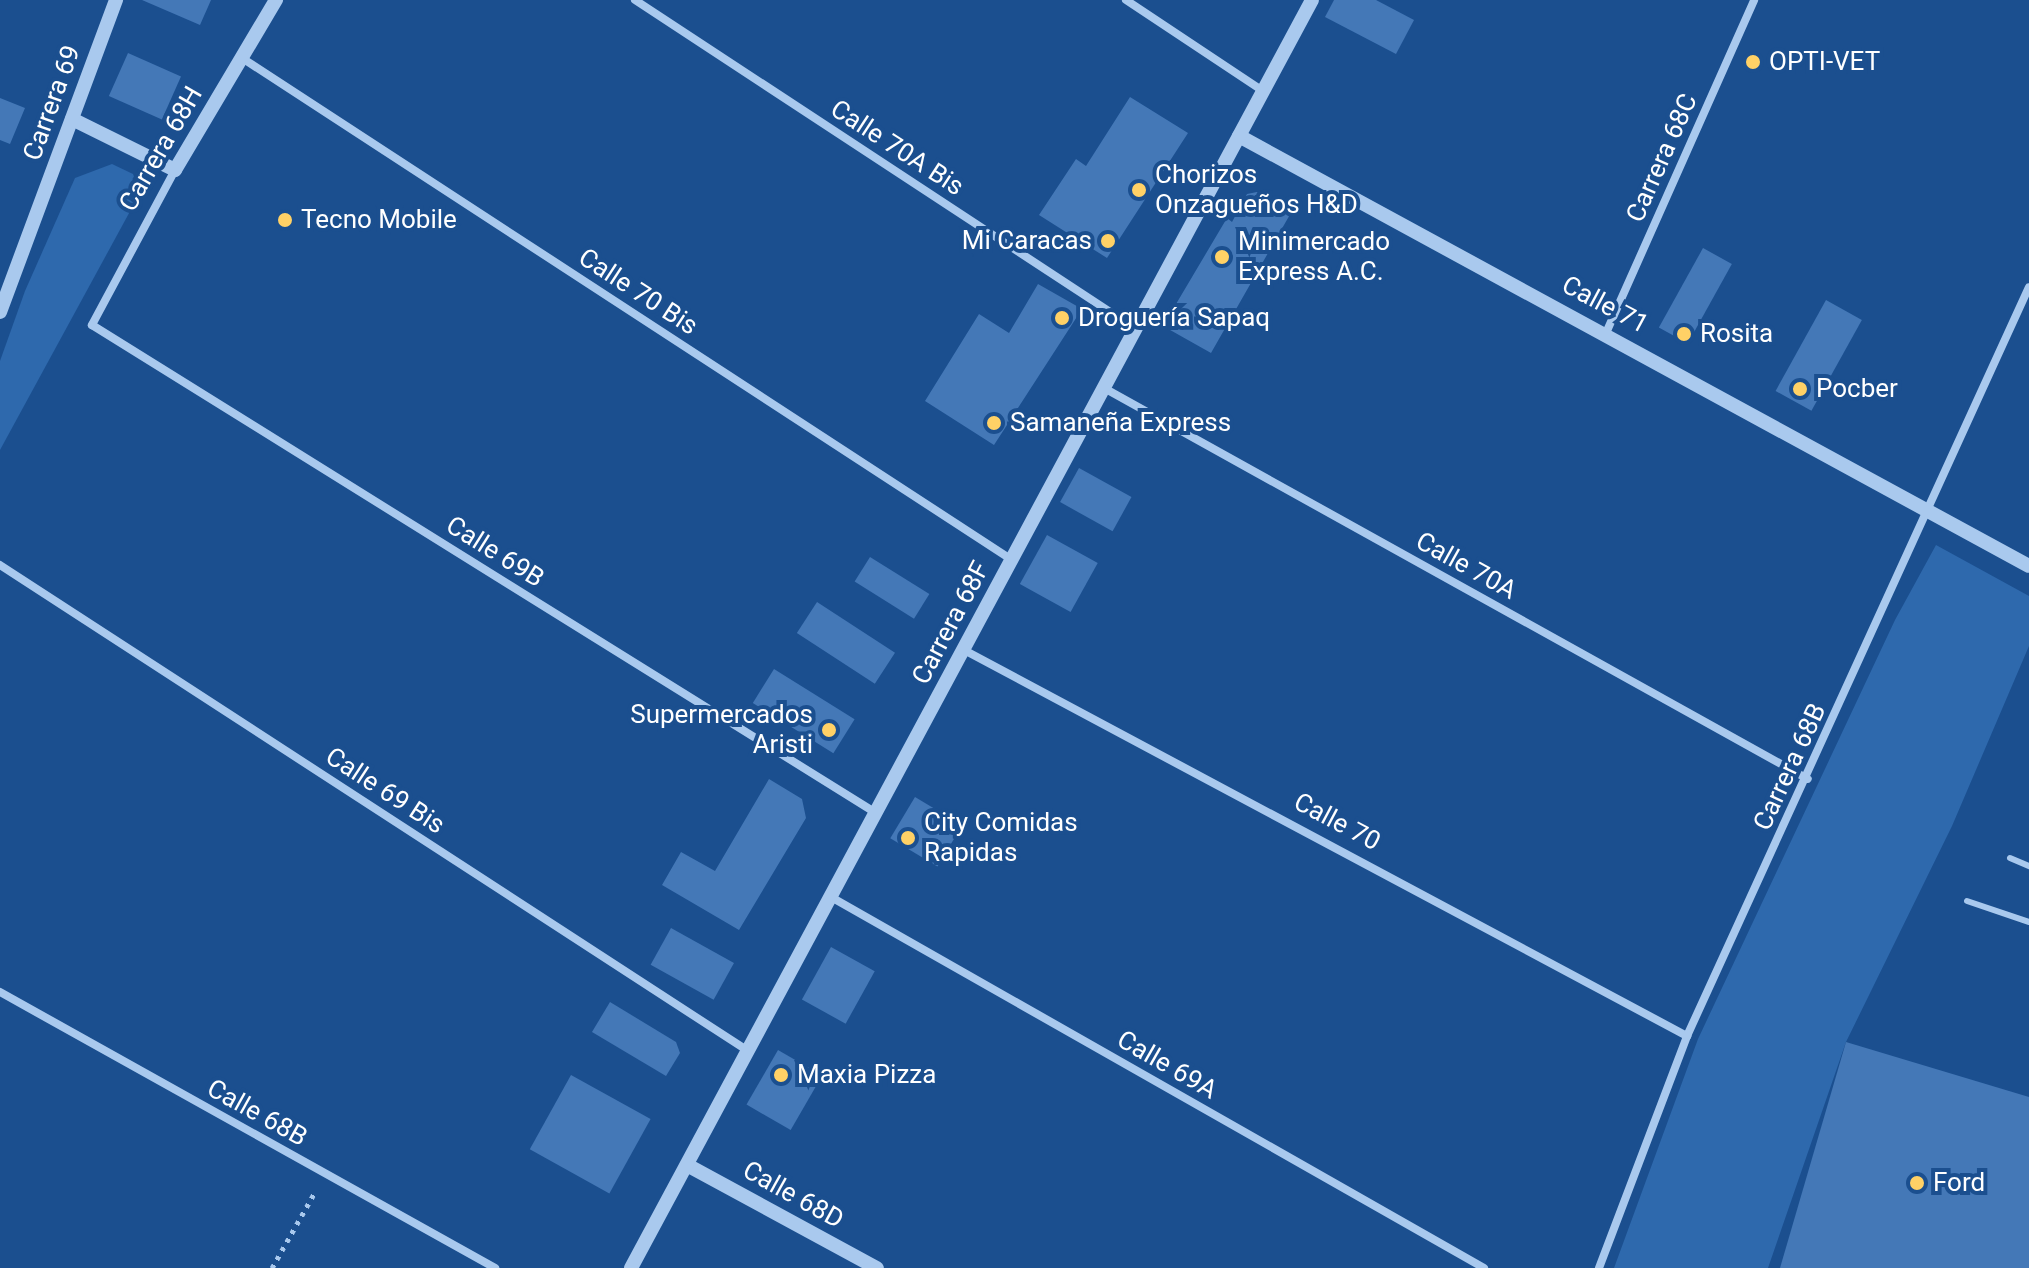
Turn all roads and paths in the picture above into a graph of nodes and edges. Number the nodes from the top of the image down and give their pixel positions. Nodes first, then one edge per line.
1 (116, 0) edge
2 (276, 0) edge
3 (635, 0) edge
4 (1126, 0) edge
5 (1312, 0) edge
6 (1754, 0) edge
7 (242, 58) junction
8 (1263, 91) junction
9 (72, 119) junction
10 (1239, 136) junction
11 (175, 170) junction
12 (2029, 287) edge
13 (0, 312) edge
14 (92, 325) joint
15 (1136, 329) junction
16 (1606, 333) junction
17 (1104, 388) junction
18 (1927, 509) junction
19 (1012, 560) junction
20 (0, 565) edge
21 (2029, 566) edge
22 (964, 650) junction
23 (1808, 779) junction
24 (876, 813) junction
25 (2010, 858) dead end
26 (2029, 866) edge
27 (831, 897) junction
28 (1967, 901) dead end
29 (2029, 922) edge
30 (0, 992) edge
31 (1687, 1036) junction
32 (748, 1051) junction
33 (687, 1165) junction
34 (326, 1174) junction
35 (272, 1268) edge
36 (495, 1268) edge
37 (631, 1268) edge
38 (877, 1268) edge
39 (1484, 1268) edge
40 (1599, 1268) edge

1 - 9 street, Carrera 69
2 - 7 street, Carrera 68H
3 - 15 street, Calle 70A Bis
4 - 8 street
5 - 8 street, Carrera 68F
6 - 16 street, Carrera 68C
7 - 11 street, Carrera 68H
7 - 19 street, Calle 70 Bis
8 - 10 street, Carrera 68F
9 - 11 street
9 - 13 street, Carrera 69
10 - 15 street, Carrera 68F
10 - 16 street, Calle 71
11 - 14 street, Carrera 68H
12 - 18 street, Carrera 68B
14 - 24 street, Calle 69B
15 - 17 street, Carrera 68F
16 - 18 street, Calle 71
17 - 19 street, Carrera 68F
17 - 23 street, Calle 70A
18 - 21 street, Calle 71
18 - 23 street, Carrera 68B
19 - 22 street, Carrera 68F
20 - 32 street, Calle 69 Bis
22 - 24 street, Carrera 68F
22 - 31 street, Calle 70
23 - 31 street, Carrera 68B
24 - 27 street, Carrera 68F
25 - 26 lane
27 - 32 street, Carrera 68F
27 - 39 street, Calle 69A
28 - 29 lane
30 - 34 street, Calle 68B
31 - 40 street, Carrera 68B
32 - 33 street, Carrera 68F
33 - 37 street, Carrera 68F
33 - 38 street, Calle 68D
34 - 35 path
34 - 36 street, Calle 68B

